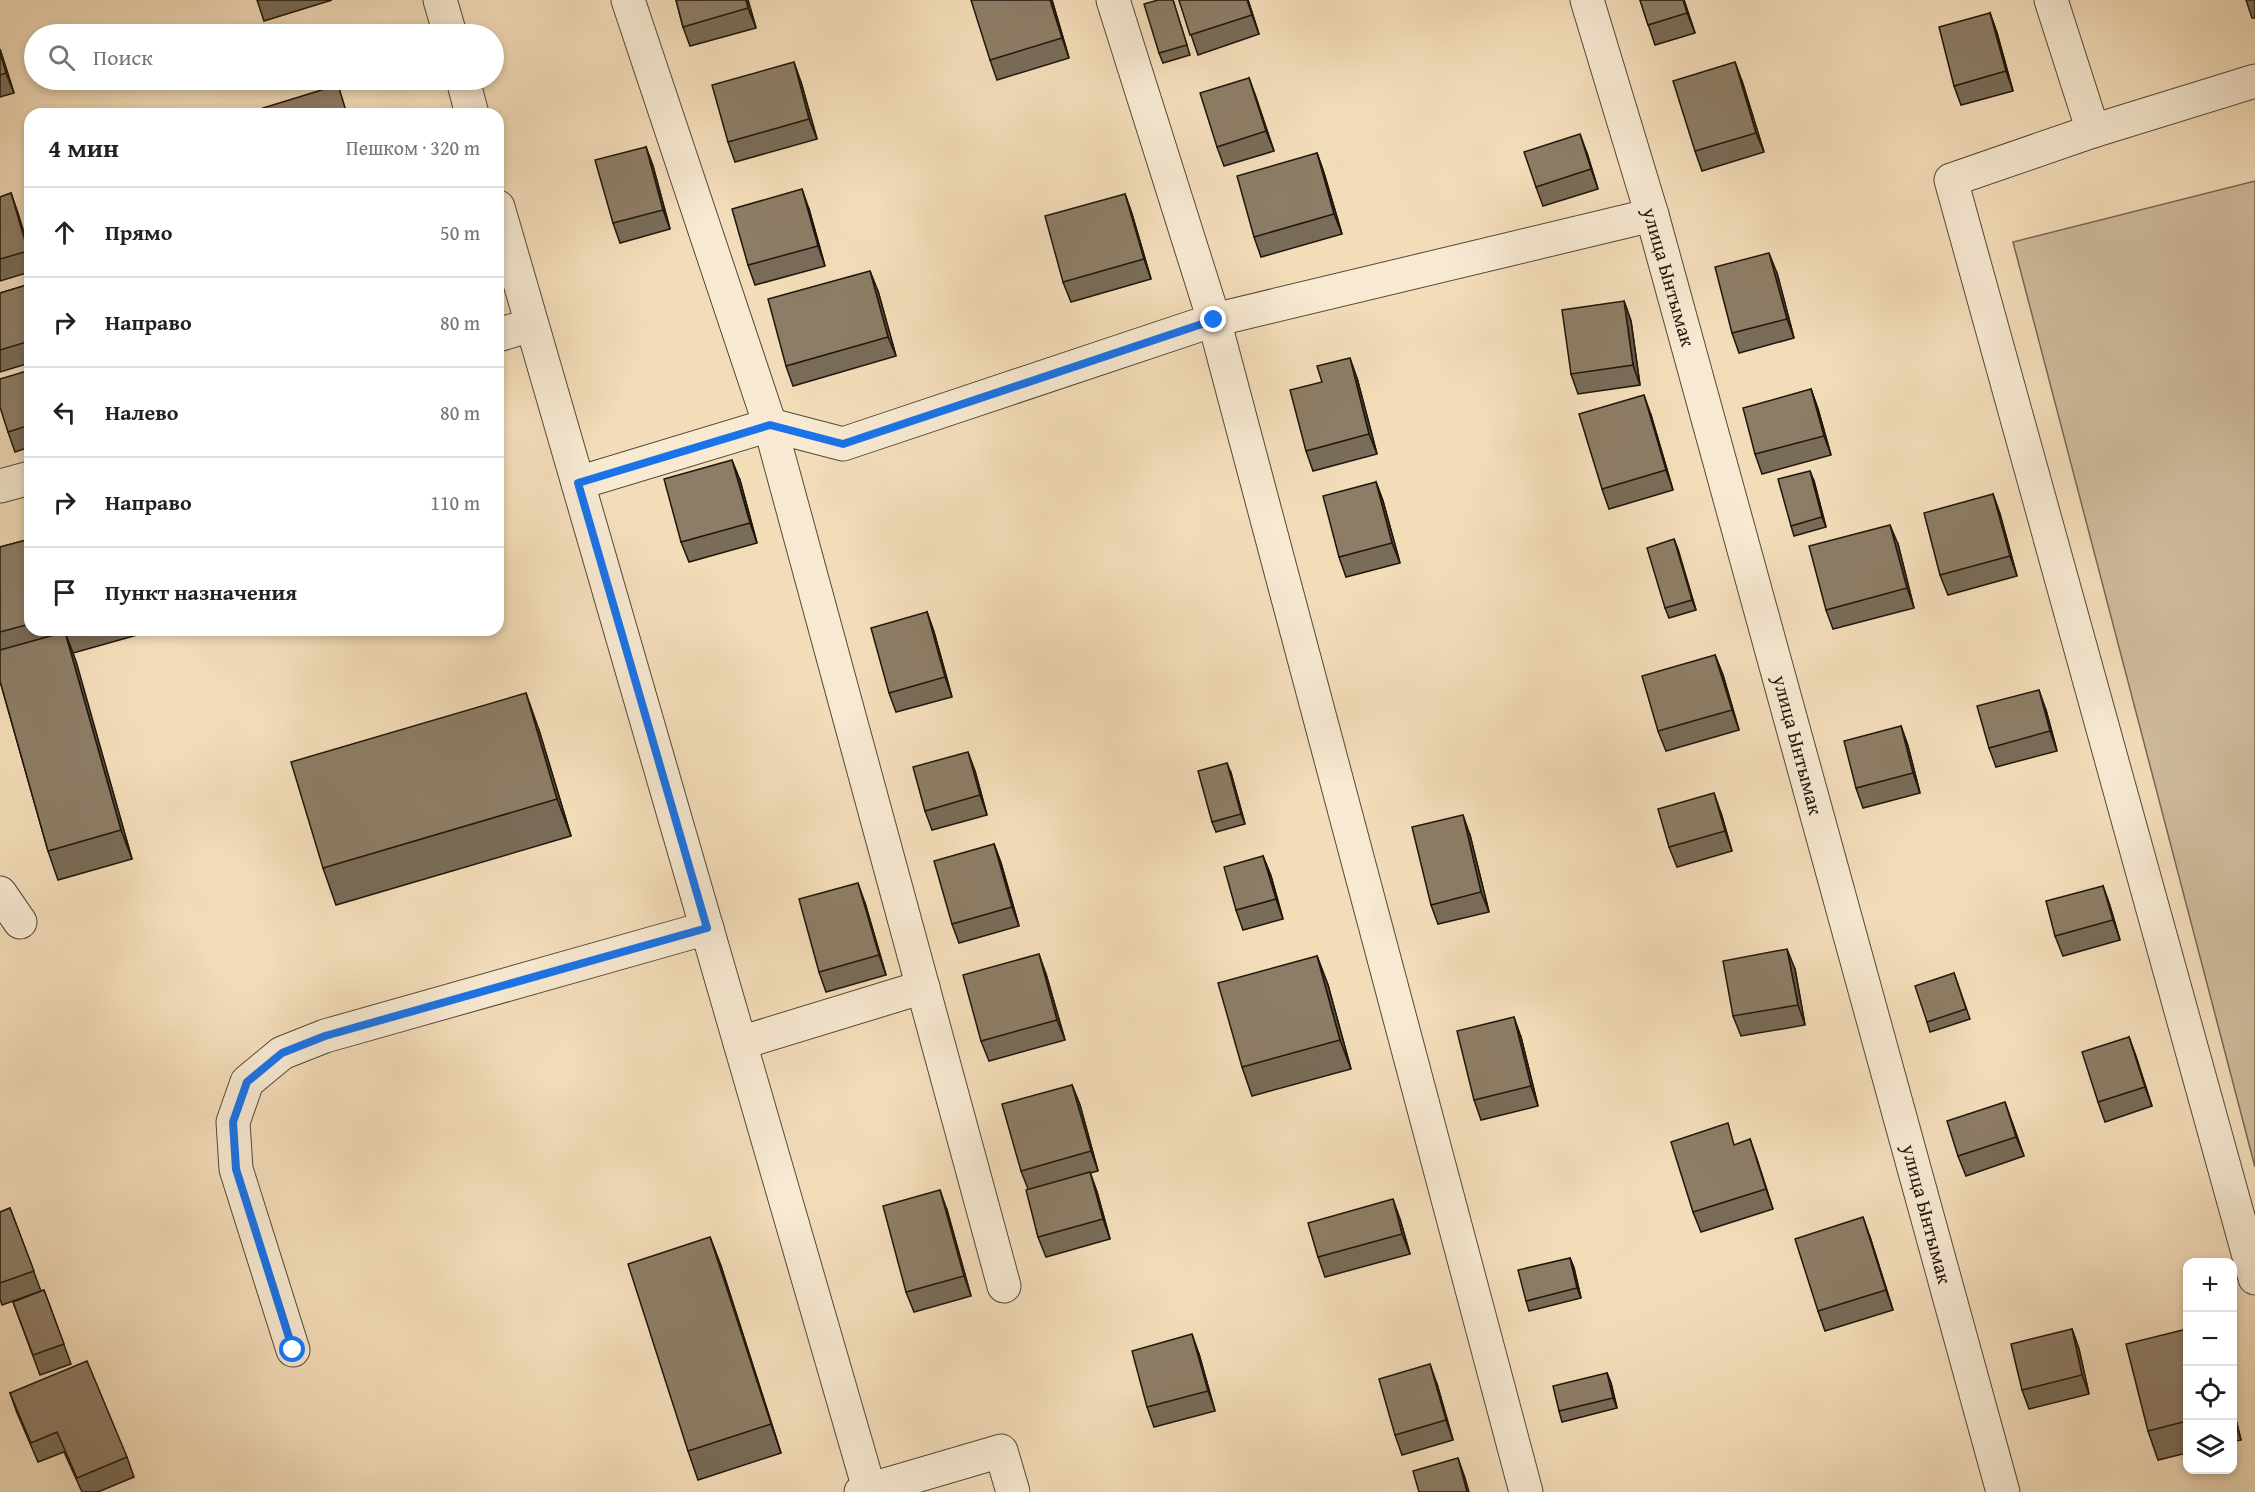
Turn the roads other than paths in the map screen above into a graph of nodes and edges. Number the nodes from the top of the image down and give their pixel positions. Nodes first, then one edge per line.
1 (440, 0) edge
2 (628, 0) edge
3 (1113, 0) edge
4 (1587, 0) edge
5 (2051, 0) edge
6 (447, 24) edge
7 (2255, 81) edge
8 (465, 90) edge
9 (470, 108) edge
10 (2093, 131) junction
11 (1652, 215) junction
12 (504, 228) edge
13 (1214, 320) junction
14 (531, 325) junction
15 (504, 333) edge
16 (770, 425) junction
17 (24, 480) edge
18 (578, 483) junction
19 (0, 486) edge
20 (0, 893) edge
21 (20, 922) dead end
22 (707, 928) junction
23 (923, 987) junction
24 (740, 1043) junction
25 (2255, 1278) edge
26 (1004, 1286) dead end
27 (293, 1350) dead end
28 (866, 1491) edge
29 (1013, 1492) edge
30 (1526, 1492) edge
31 (2003, 1492) edge

1 - 6 street
2 - 16 street
3 - 13 street
4 - 11 street, улица Ынтымак
5 - 10 street
7 - 10 street
8 - 9 street
10 - 25 street
11 - 13 street
11 - 31 street, улица Ынтымак
12 - 14 street
13 - 16 street
13 - 30 street
14 - 15 street
14 - 18 street
16 - 18 street
16 - 23 street
17 - 19 street
18 - 22 street
20 - 21 street
22 - 24 street
22 - 27 street
23 - 24 street
23 - 26 street
24 - 28 street
28 - 29 street

